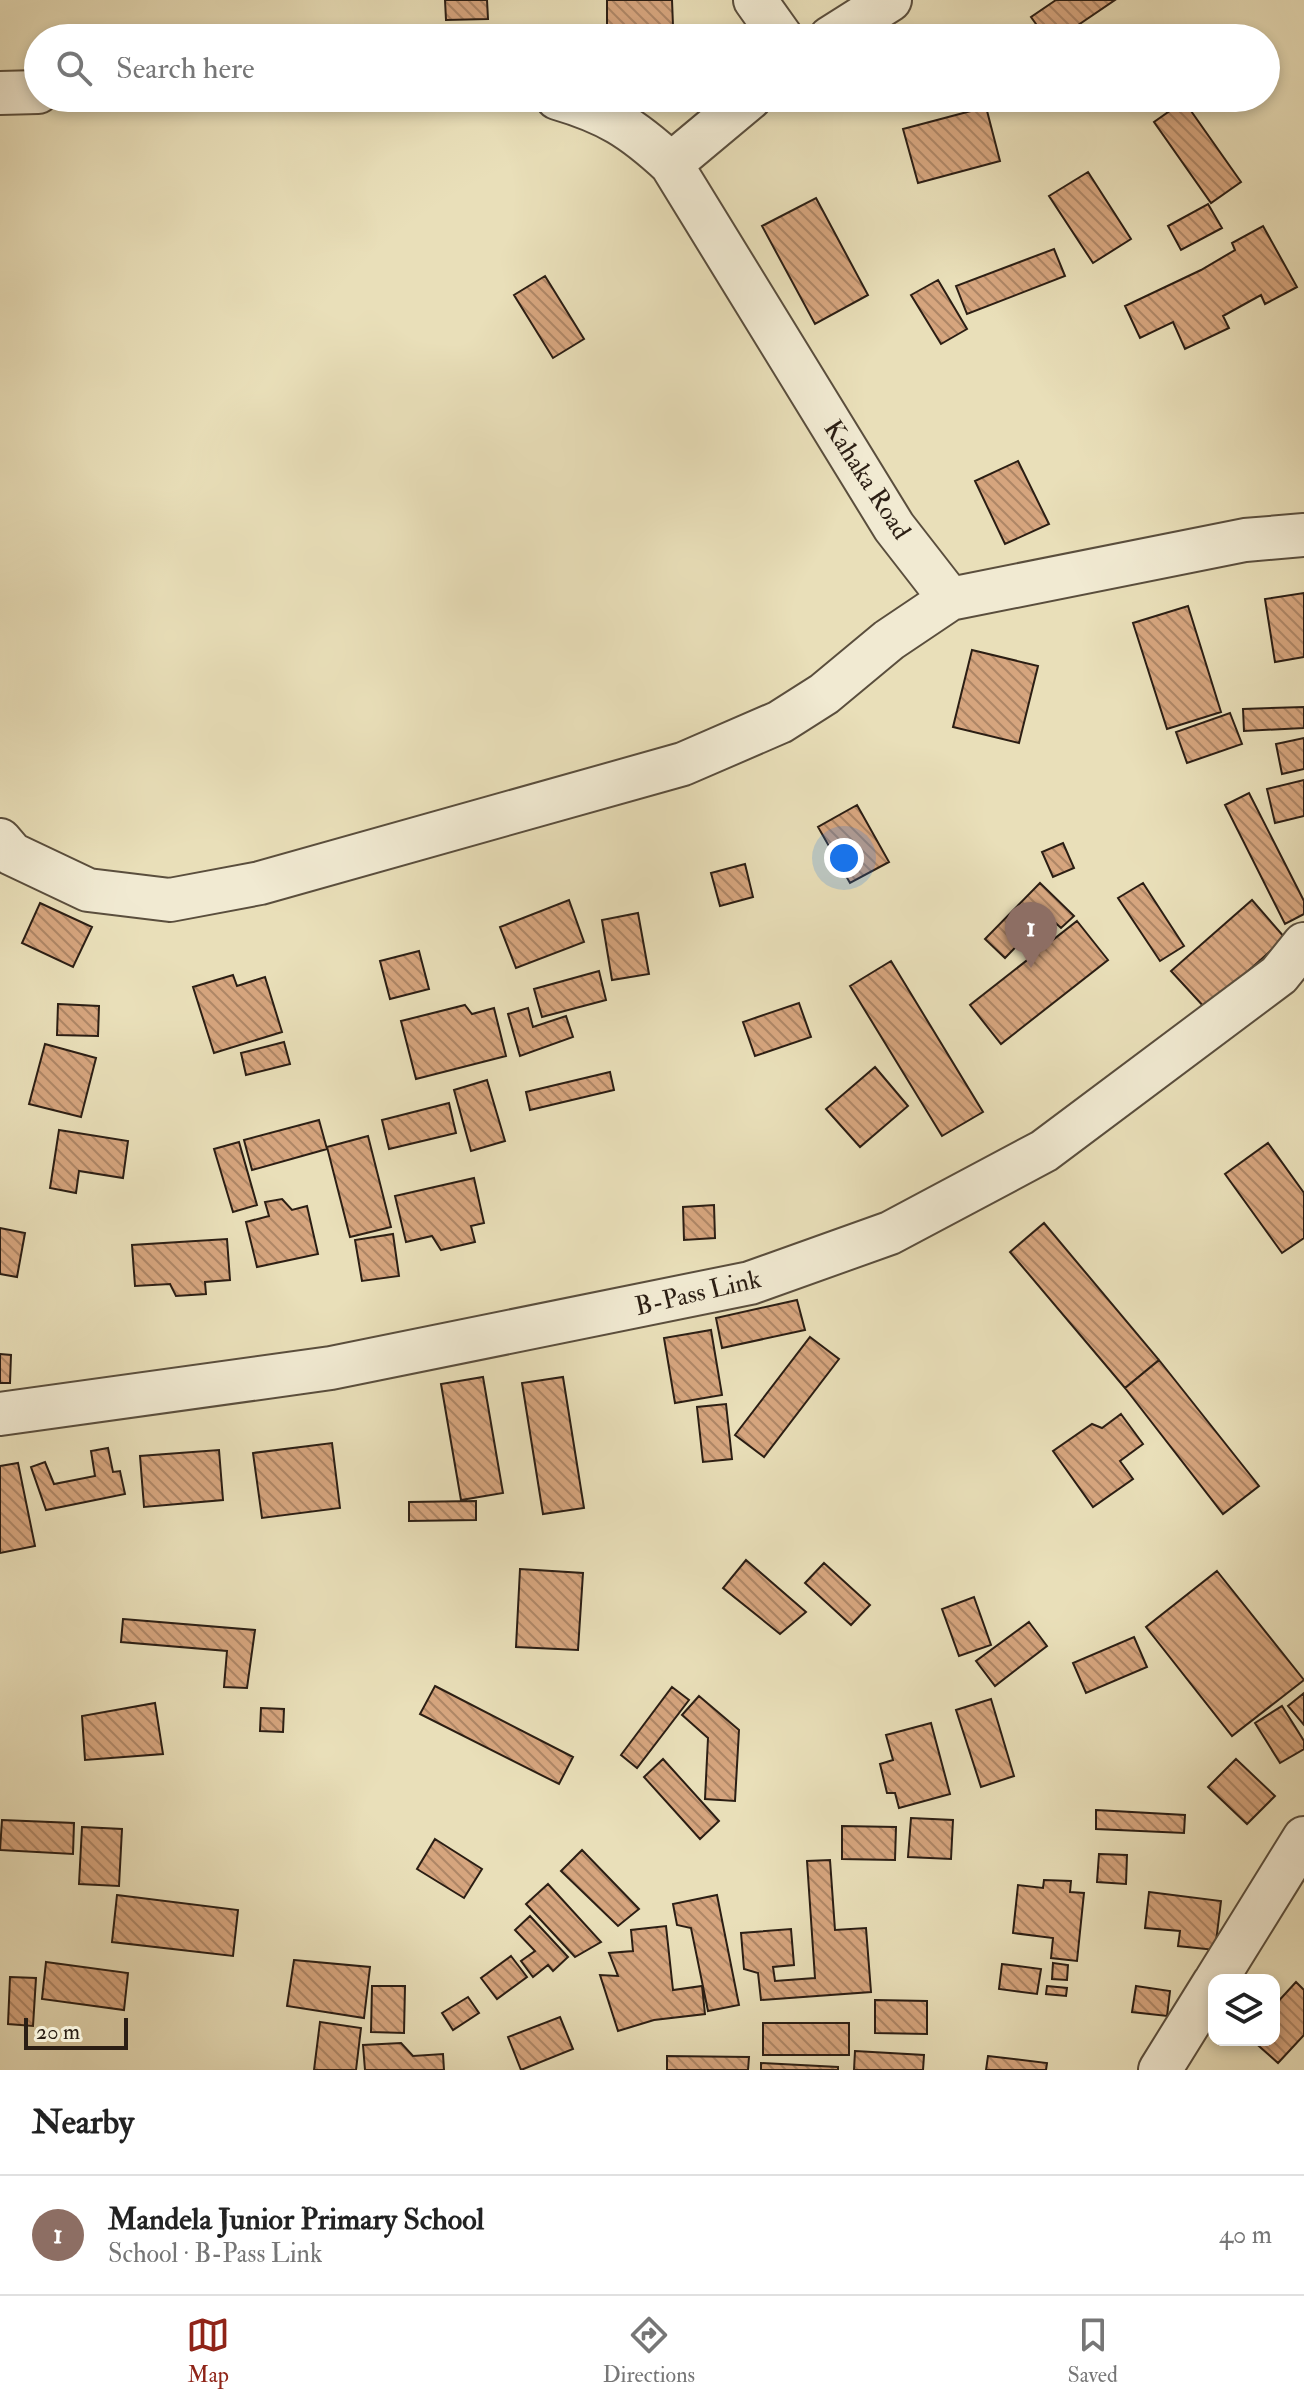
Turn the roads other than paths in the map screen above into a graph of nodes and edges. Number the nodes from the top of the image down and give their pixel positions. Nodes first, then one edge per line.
1 (755, 0) edge
2 (890, 0) edge
3 (772, 24) edge
4 (852, 24) edge
5 (24, 92) edge
6 (0, 93) edge
7 (599, 112) edge
8 (733, 112) edge
9 (671, 164) junction
10 (1304, 535) edge
11 (950, 599) junction
12 (0, 840) edge
13 (1304, 944) edge
14 (0, 1414) edge
15 (1304, 1838) edge
16 (1220, 1974) edge
17 (1208, 1993) edge
18 (1160, 2070) edge

1 - 3 street
2 - 4 street
5 - 6 street
7 - 9 street, Kahaka Road
8 - 9 street
9 - 11 street, Kahaka Road
10 - 11 street
11 - 12 street
13 - 14 street, B-Pass Link
15 - 16 street
17 - 18 street

